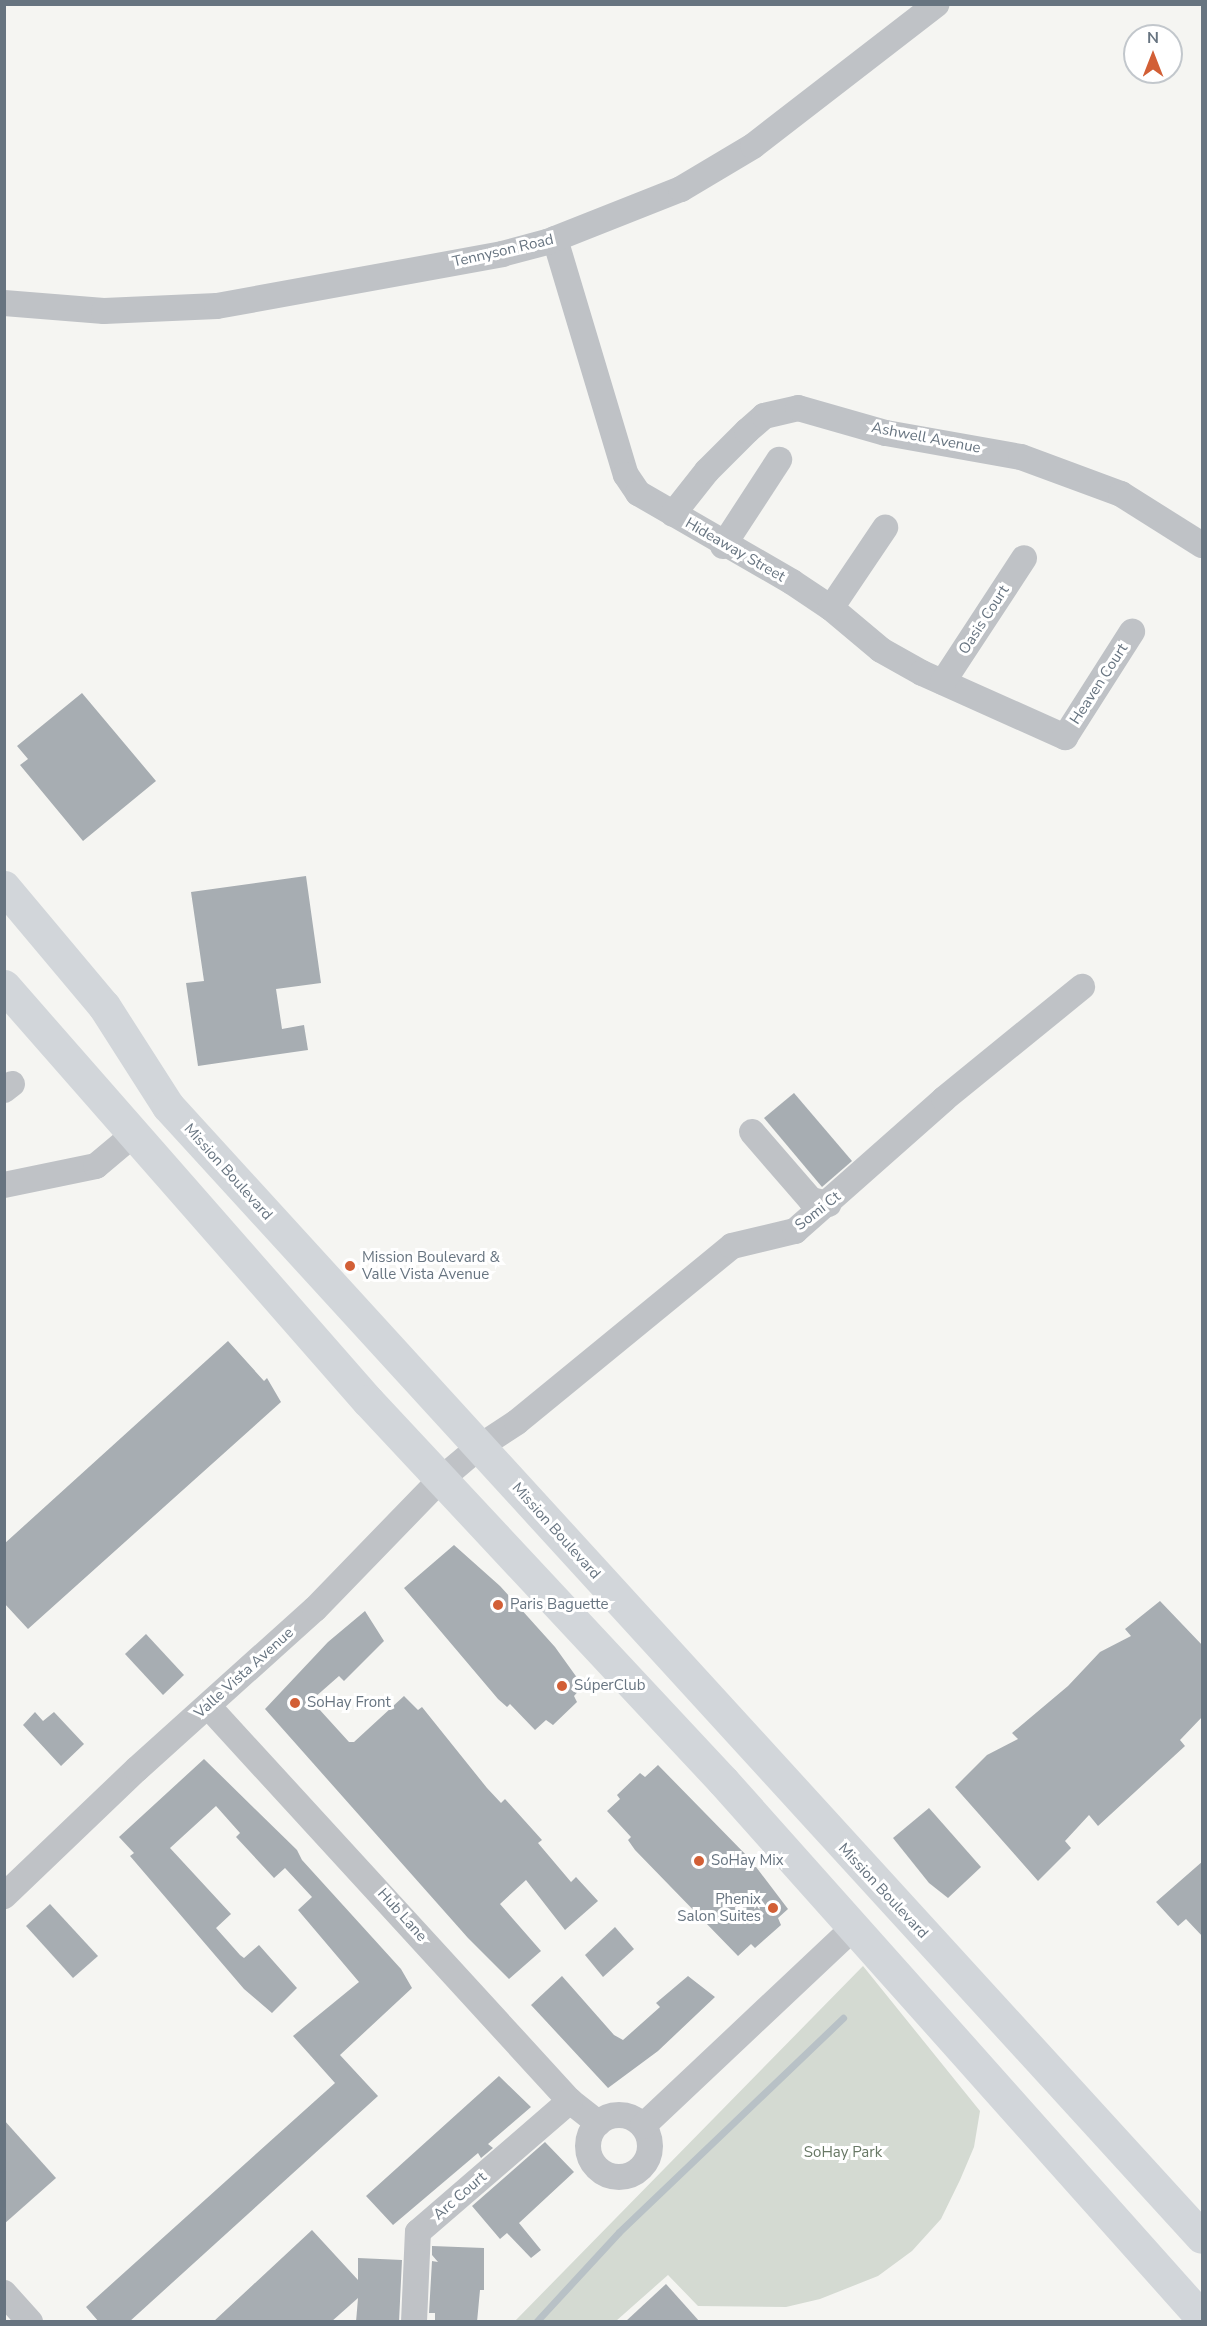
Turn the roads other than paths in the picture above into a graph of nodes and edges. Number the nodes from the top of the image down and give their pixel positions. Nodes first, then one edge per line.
1 (937, 4) edge
2 (555, 239) junction
3 (4, 303) edge
4 (778, 460) dead end
5 (673, 514) junction
6 (885, 528) dead end
7 (1203, 545) edge
8 (723, 546) junction
9 (1024, 558) dead end
10 (831, 608) junction
11 (1132, 632) dead end
12 (944, 682) junction
13 (1065, 736) joint
14 (4, 887) edge
15 (4, 986) edge
16 (1082, 987) dead end
17 (752, 1132) dead end
18 (133, 1135) junction
19 (4, 1185) edge
20 (829, 1204) junction
21 (479, 1447) junction
22 (440, 1480) junction
23 (208, 1706) junction
24 (4, 1896) edge
25 (852, 1929) junction
26 (570, 2101) junction
27 (598, 2123) junction
28 (643, 2126) junction
29 (1203, 2237) edge
30 (4, 2293) edge
31 (1203, 2318) edge
32 (30, 2322) edge
33 (414, 2322) edge

1 - 2 street, Tennyson Road
2 - 3 street, Tennyson Road
2 - 5 street, Hideaway Street
4 - 8 street
5 - 7 street, Ashwell Avenue
5 - 8 street, Hideaway Street
6 - 10 street
8 - 10 street, Hideaway Street
9 - 12 street, Oasis Court
10 - 12 street, Hideaway Street
11 - 13 street, Heaven Court
12 - 13 street, Hideaway Street
14 - 21 main road, Mission Boulevard
15 - 18 main road
16 - 20 street, Somi Ct
17 - 20 street
18 - 19 street
18 - 22 main road
20 - 21 street, Somi Ct
21 - 22 street, Valle Vista Avenue
21 - 29 main road, Mission Boulevard
22 - 23 street, Valle Vista Avenue
22 - 25 main road
23 - 24 street, Valle Vista Avenue
23 - 26 street, Hub Lane
25 - 28 street
25 - 31 main road
26 - 27 street, Hub Lane
26 - 33 street, Arc Court
27 - 28 street
27 - 28 street
30 - 32 street

